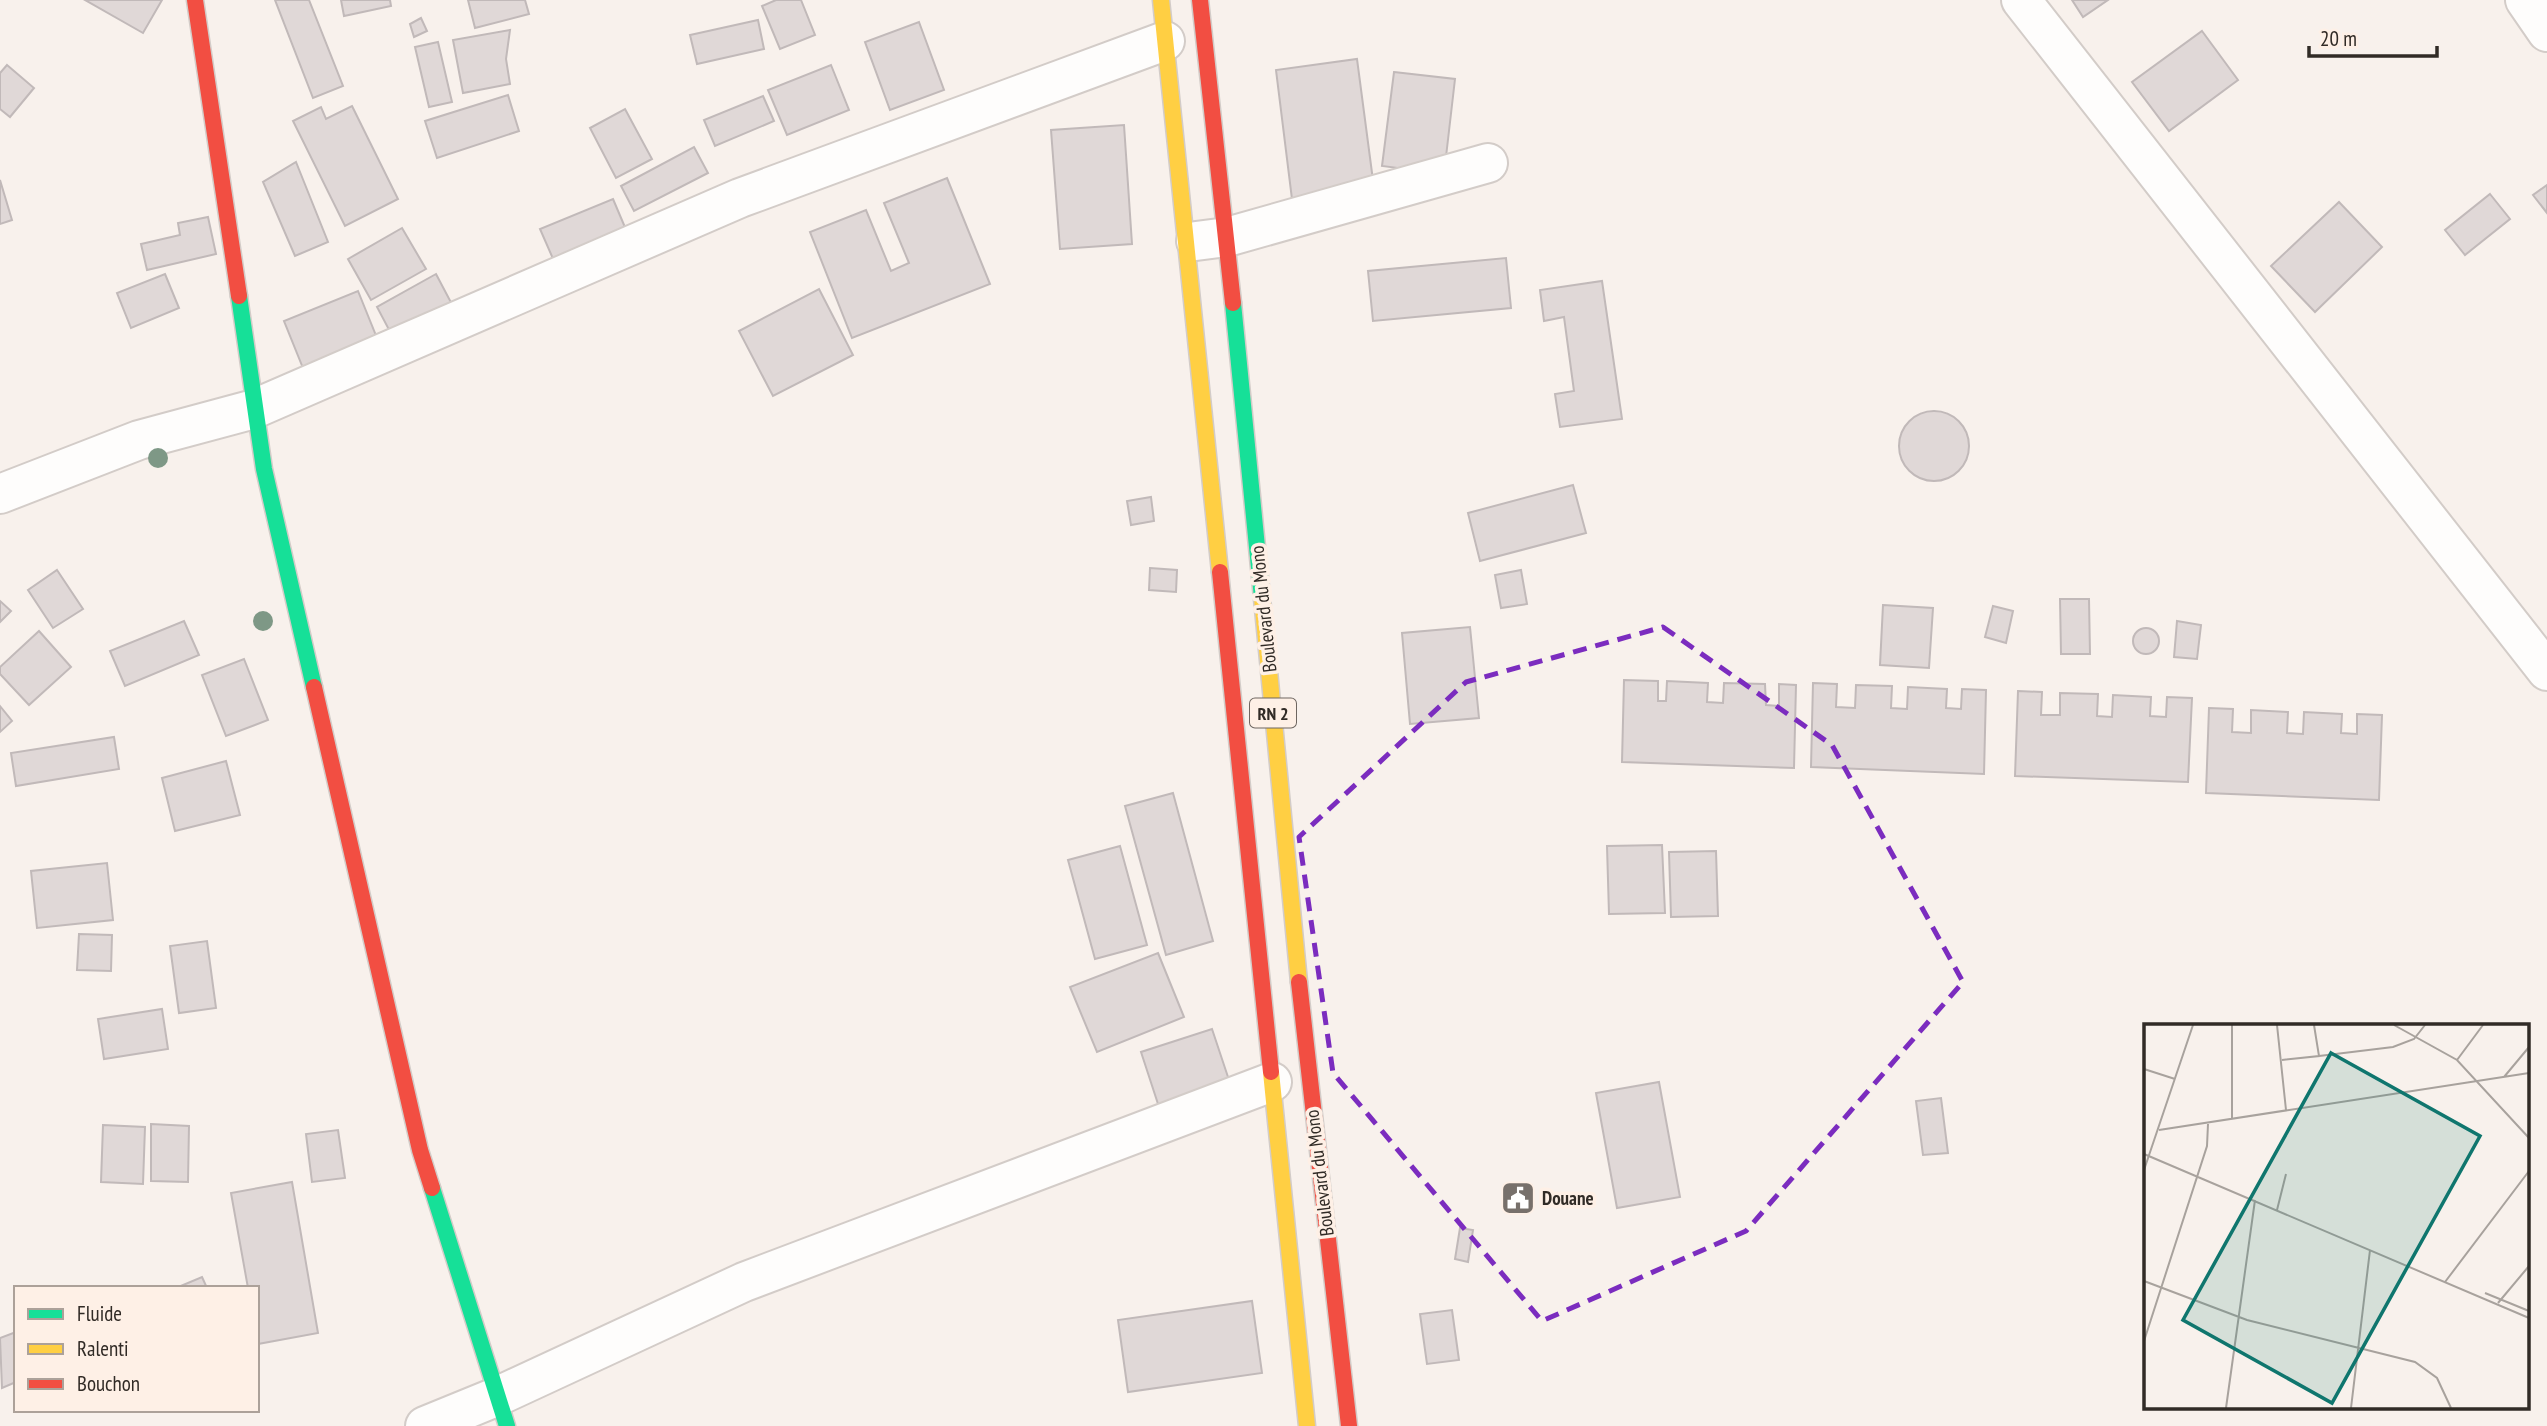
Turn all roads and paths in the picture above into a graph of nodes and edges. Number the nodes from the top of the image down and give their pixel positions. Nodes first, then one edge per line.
1 (195, 0) edge
2 (1161, 0) edge
3 (1200, 0) edge
4 (2021, 0) edge
5 (2525, 0) edge
6 (2547, 32) edge
7 (1165, 41) junction
8 (1488, 163) dead end
9 (1227, 237) junction
10 (1186, 242) junction
11 (254, 409) junction
12 (0, 494) edge
13 (2547, 671) edge
14 (1272, 1082) junction
15 (501, 1412) edge
16 (425, 1426) edge
17 (1307, 1426) edge
18 (1349, 1426) edge

1 - 11 main road
2 - 7 main road, Boulevard du Mono / RN 2
3 - 9 main road, Boulevard du Mono / RN 2
4 - 13 street
5 - 6 street
7 - 10 main road, Boulevard du Mono / RN 2
7 - 11 street
8 - 9 street
9 - 10 street
9 - 18 main road, Boulevard du Mono / RN 2
10 - 14 main road, Boulevard du Mono / RN 2
11 - 12 street
11 - 15 main road
14 - 15 street
14 - 17 main road, Boulevard du Mono / RN 2
15 - 16 street

